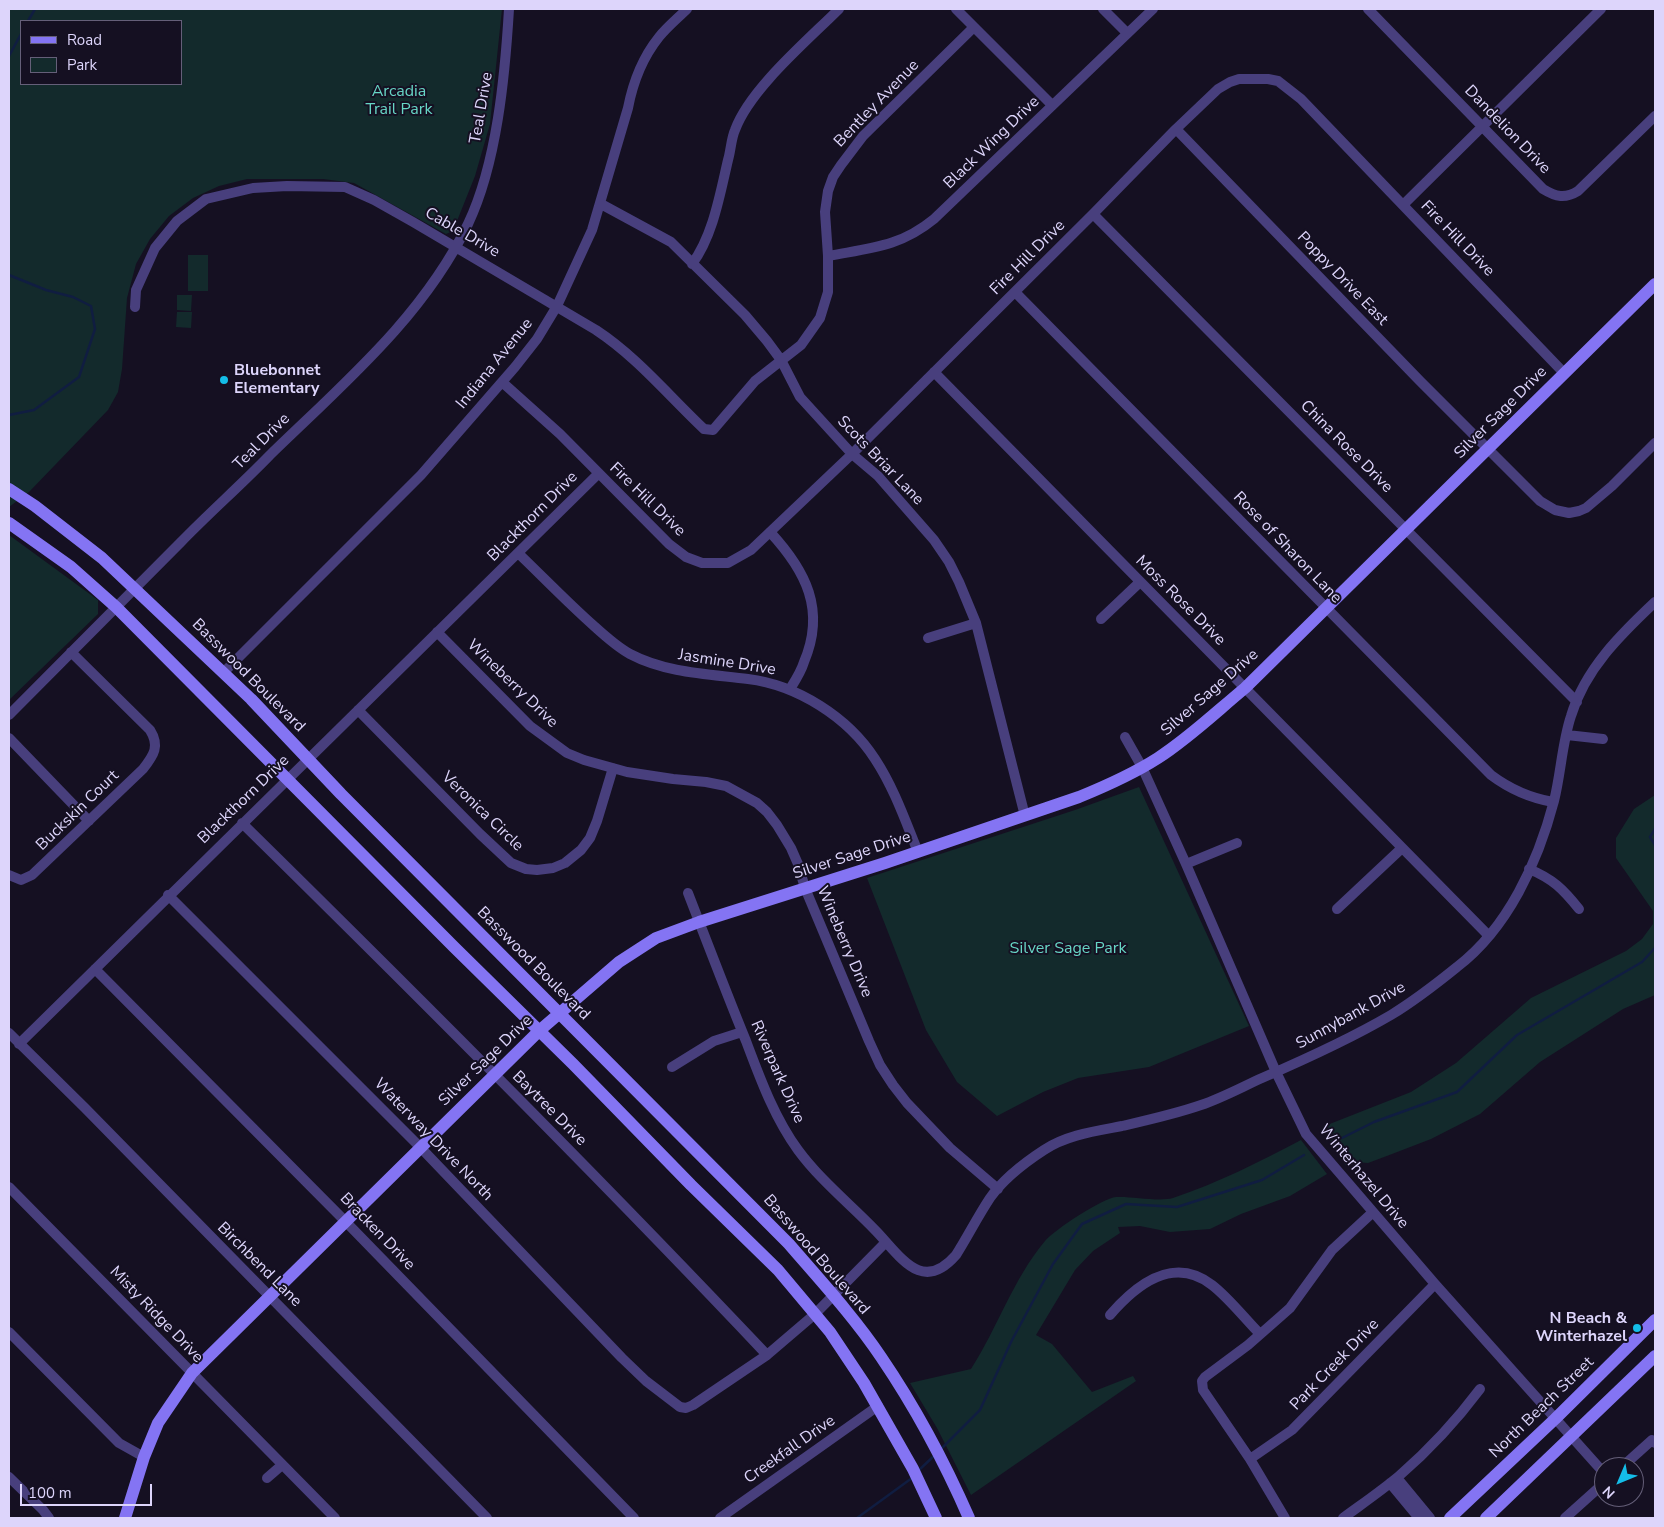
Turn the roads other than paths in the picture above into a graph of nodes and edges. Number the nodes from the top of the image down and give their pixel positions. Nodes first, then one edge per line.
1 (509, 9) edge
2 (686, 9) edge
3 (839, 9) edge
4 (956, 9) edge
5 (1103, 9) edge
6 (1152, 9) edge
7 (1368, 9) edge
8 (1600, 9) edge
9 (974, 27) junction
10 (1127, 33) junction
11 (1052, 105) junction
12 (1655, 116) edge
13 (1482, 126) junction
14 (1176, 128) junction
15 (601, 204) junction
16 (1403, 206) junction
17 (1093, 214) junction
18 (455, 246) junction
19 (828, 256) junction
20 (692, 264) junction
21 (1655, 284) edge
22 (1015, 292) junction
23 (557, 306) junction
24 (135, 307) dead end
25 (781, 360) junction
26 (766, 372) joint
27 (934, 372) junction
28 (1564, 374) junction
29 (502, 382) junction
30 (1655, 443) edge
31 (1487, 450) junction
32 (852, 454) junction
33 (598, 474) junction
34 (9, 489) edge
35 (9, 522) edge
36 (1406, 530) junction
37 (770, 532) junction
38 (518, 552) junction
39 (1140, 582) junction
40 (134, 588) junction
41 (1654, 606) edge
42 (116, 607) junction
43 (1326, 608) junction
44 (1101, 619) dead end
45 (976, 622) junction
46 (437, 632) junction
47 (928, 638) dead end
48 (71, 652) junction
49 (223, 673) junction
50 (1245, 688) junction
51 (790, 690) junction
52 (1577, 702) junction
53 (358, 710) junction
54 (9, 715) edge
55 (1567, 735) junction
56 (1126, 737) dead end
57 (9, 738) edge
58 (1603, 738) dead end
59 (308, 760) junction
60 (1142, 767) junction
61 (613, 768) junction
62 (288, 779) junction
63 (1554, 802) junction
64 (1024, 816) junction
65 (89, 821) junction
66 (242, 823) junction
67 (1237, 843) dead end
68 (1402, 848) junction
69 (918, 852) junction
70 (1186, 864) junction
71 (1529, 869) junction
72 (9, 875) edge
73 (805, 888) junction
74 (688, 893) dead end
75 (168, 895) junction
76 (1579, 909) dead end
77 (1337, 910) dead end
78 (699, 922) junction
79 (1489, 936) junction
80 (95, 969) junction
81 (559, 1013) junction
82 (539, 1031) junction
83 (742, 1032) junction
84 (9, 1033) edge
85 (19, 1044) junction
86 (672, 1067) dead end
87 (1276, 1072) junction
88 (494, 1075) junction
89 (421, 1148) junction
90 (9, 1187) edge
91 (998, 1189) junction
92 (1372, 1213) junction
93 (346, 1222) junction
94 (886, 1242) junction
95 (927, 1272) joint
96 (1435, 1284) junction
97 (833, 1295) junction
98 (270, 1297) junction
99 (815, 1314) junction
100 (1110, 1315) dead end
101 (1655, 1320) edge
102 (9, 1332) edge
103 (1260, 1334) junction
104 (767, 1355) junction
105 (1655, 1356) edge
106 (192, 1373) junction
107 (1480, 1389) dead end
108 (878, 1406) junction
109 (1555, 1419) junction
110 (1570, 1437) junction
111 (1655, 1443) edge
112 (144, 1457) junction
113 (1633, 1457) edge
114 (1250, 1459) junction
115 (1594, 1462) edge
116 (282, 1465) junction
117 (9, 1477) edge
118 (266, 1478) dead end
119 (1393, 1480) junction
120 (1594, 1492) edge
121 (964, 1517) edge
122 (49, 1518) edge
123 (125, 1518) edge
124 (335, 1518) edge
125 (487, 1518) edge
126 (634, 1518) edge
127 (720, 1518) edge
128 (936, 1518) edge
129 (1285, 1518) edge
130 (1343, 1518) edge
131 (1418, 1518) edge
132 (1430, 1518) edge
133 (1450, 1518) edge
134 (1486, 1518) edge
135 (1565, 1518) edge

1 - 18 street, Teal Drive
2 - 15 street, Indiana Avenue
3 - 20 street
4 - 9 street
5 - 10 street
6 - 10 street, Black Wing Drive
7 - 13 street, Dandelion Drive
8 - 13 street
9 - 11 street
9 - 19 street, Bentley Avenue
10 - 11 street, Black Wing Drive
11 - 19 street, Black Wing Drive
12 - 13 street, Dandelion Drive
13 - 16 street
14 - 16 street, Fire Hill Drive
14 - 17 street, Fire Hill Drive
14 - 31 street, Poppy Drive East
15 - 20 street, Scots Briar Lane
15 - 23 street, Indiana Avenue
16 - 28 street, Fire Hill Drive
17 - 22 street, Fire Hill Drive
17 - 36 street, China Rose Drive
18 - 23 street, Cable Drive
18 - 24 street, Cable Drive
18 - 40 street, Teal Drive
19 - 25 street, Bentley Avenue
20 - 25 street, Scots Briar Lane
21 - 28 main road, Silver Sage Drive
22 - 27 street, Fire Hill Drive
22 - 43 street, Rose of Sharon Lane
23 - 26 street, Cable Drive
23 - 29 street, Indiana Avenue
25 - 26 street, Bentley Avenue
25 - 32 street, Scots Briar Lane
27 - 32 street, Fire Hill Drive
27 - 39 street, Moss Rose Drive
28 - 31 main road, Silver Sage Drive
29 - 33 street, Fire Hill Drive
29 - 49 street, Indiana Avenue
30 - 31 street, Poppy Drive East
31 - 36 main road, Silver Sage Drive
32 - 37 street, Fire Hill Drive
32 - 45 street, Scots Briar Lane
33 - 37 street, Fire Hill Drive
33 - 38 street, Blackthorn Drive
34 - 40 main road, Basswood Boulevard
35 - 42 main road
36 - 43 main road, Silver Sage Drive
36 - 52 street, China Rose Drive
37 - 51 street
38 - 46 street, Blackthorn Drive
38 - 51 street, Jasmine Drive
39 - 44 street
39 - 50 street, Moss Rose Drive
40 - 42 street, Teal Drive
40 - 49 main road, Basswood Boulevard
41 - 52 street, Sunnybank Drive
42 - 48 street, Teal Drive
42 - 62 main road
43 - 50 main road, Silver Sage Drive
43 - 63 street, Rose of Sharon Lane
45 - 47 street
45 - 64 street, Scots Briar Lane
46 - 53 street, Blackthorn Drive
46 - 61 street, Wineberry Drive
48 - 54 street, Teal Drive
48 - 65 street, Buckskin Court
49 - 59 main road, Basswood Boulevard
50 - 60 main road, Silver Sage Drive
50 - 68 street, Moss Rose Drive
51 - 69 street, Jasmine Drive
52 - 55 street, Sunnybank Drive
53 - 59 street, Blackthorn Drive
53 - 61 street, Veronica Circle
55 - 58 street
55 - 63 street, Sunnybank Drive
56 - 60 street, Winterhazel Drive
57 - 65 street
59 - 62 street, Blackthorn Drive
59 - 81 main road, Basswood Boulevard
60 - 64 main road, Silver Sage Drive
60 - 70 street, Winterhazel Drive
61 - 73 street, Wineberry Drive
62 - 66 street, Blackthorn Drive
62 - 82 main road
63 - 71 street, Sunnybank Drive
64 - 69 main road, Silver Sage Drive
65 - 72 street, Buckskin Court
66 - 75 street, Blackthorn Drive
66 - 88 street, Baytree Drive
67 - 70 street
68 - 77 street
68 - 79 street, Moss Rose Drive
69 - 73 main road, Silver Sage Drive
70 - 87 street, Winterhazel Drive
71 - 76 street
71 - 79 street, Sunnybank Drive
73 - 78 main road, Silver Sage Drive
73 - 91 street, Wineberry Drive
74 - 78 street, Riverpark Drive
75 - 80 street, Blackthorn Drive
75 - 89 street, Waterway Drive North
78 - 81 main road, Silver Sage Drive
78 - 83 street, Riverpark Drive
79 - 87 street, Sunnybank Drive
80 - 85 street, Blackthorn Drive
80 - 93 street, Bracken Drive
81 - 82 main road, Silver Sage Drive
81 - 97 main road, Basswood Boulevard
82 - 88 main road, Silver Sage Drive
82 - 99 main road
83 - 86 street
83 - 94 street, Riverpark Drive
84 - 85 street, Birchbend Lane
85 - 98 street, Birchbend Lane
87 - 91 street, Sunnybank Drive
87 - 92 street, Winterhazel Drive
88 - 89 main road, Silver Sage Drive
88 - 104 street, Baytree Drive
89 - 93 main road, Silver Sage Drive
89 - 104 street, Waterway Drive North
90 - 106 street, Misty Ridge Drive
91 - 95 street, Sunnybank Drive
92 - 96 street, Winterhazel Drive
92 - 103 street
93 - 98 main road, Silver Sage Drive
93 - 126 street, Bracken Drive
94 - 95 street, Riverpark Drive
94 - 97 street
96 - 109 street, Winterhazel Drive
96 - 114 street, Park Creek Drive
97 - 99 street
97 - 121 main road, Basswood Boulevard
98 - 106 main road, Silver Sage Drive
98 - 125 street, Birchbend Lane
99 - 104 street
99 - 108 main road
100 - 103 street
101 - 109 main road, North Beach Street
102 - 112 street
103 - 114 street
105 - 110 main road
106 - 112 main road, Silver Sage Drive
106 - 116 street, Misty Ridge Drive
107 - 119 street
108 - 127 street, Creekfall Drive
108 - 128 main road
109 - 110 street, Winterhazel Drive
109 - 133 main road, North Beach Street
110 - 115 street, Winterhazel Drive
110 - 134 main road
111 - 113 street
112 - 123 main road, Silver Sage Drive
114 - 129 street
116 - 118 street
116 - 124 street, Misty Ridge Drive
117 - 122 street
119 - 130 street
119 - 131 street
119 - 132 street
120 - 135 street

